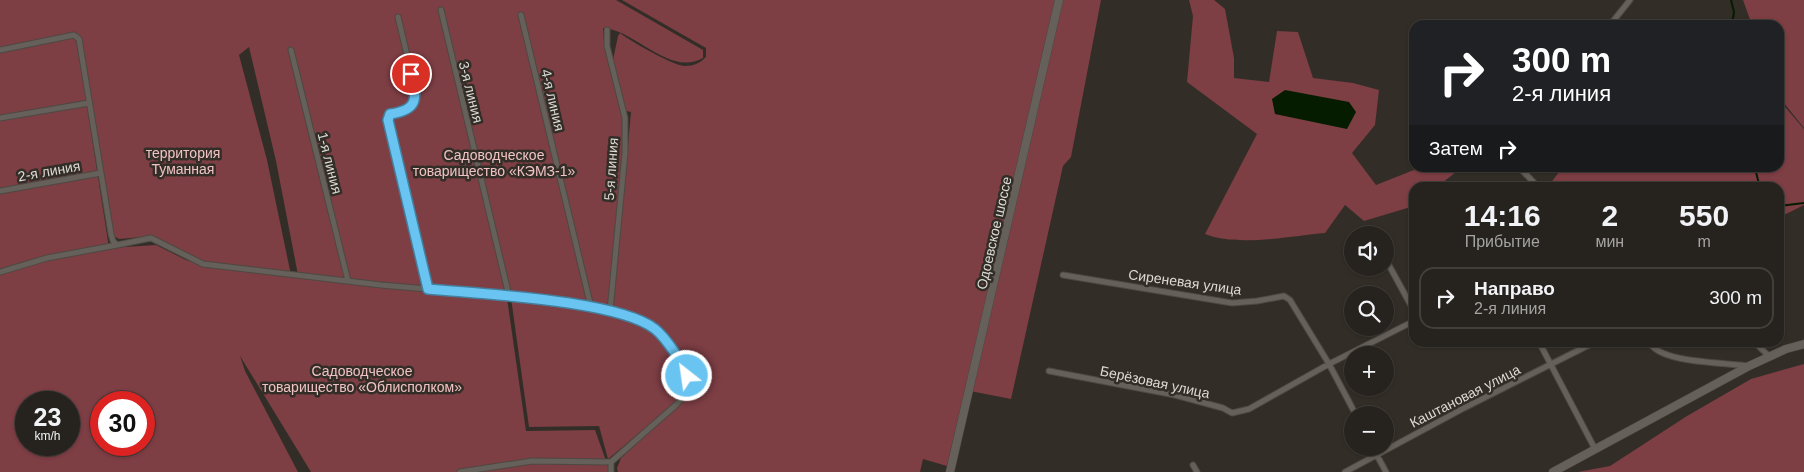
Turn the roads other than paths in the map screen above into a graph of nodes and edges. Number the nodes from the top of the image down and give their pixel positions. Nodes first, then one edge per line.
1 (1059, 0) edge
2 (1630, 0) edge
3 (441, 10) dead end
4 (521, 15) dead end
5 (398, 17) dead end
6 (1614, 20) edge
7 (607, 30) dead end
8 (0, 50) edge
9 (291, 50) dead end
10 (89, 103) junction
11 (0, 118) edge
12 (1524, 172) edge
13 (101, 174) junction
14 (1533, 182) edge
15 (0, 191) edge
16 (117, 245) junction
17 (0, 272) edge
18 (1394, 274) edge
19 (1063, 275) dead end
20 (348, 281) junction
21 (428, 289) junction
22 (508, 296) junction
23 (1409, 302) edge
24 (590, 307) junction
25 (610, 311) junction
26 (1409, 324) edge
27 (1803, 344) edge
28 (1542, 347) edge
29 (1586, 347) edge
30 (1652, 347) edge
31 (1759, 347) edge
32 (1769, 356) junction
33 (1329, 364) junction
34 (1551, 364) junction
35 (1749, 366) junction
36 (1049, 371) dead end
37 (1351, 406) edge
38 (1394, 446) edge
39 (1595, 449) junction
40 (1374, 456) edge
41 (1377, 456) edge
42 (611, 462) junction
43 (1193, 465) dead end
44 (460, 472) edge
45 (611, 472) edge
46 (950, 472) edge
47 (1197, 472) edge
48 (1345, 472) edge
49 (1386, 472) edge
50 (1553, 472) edge

1 - 46 main road, Одоевское шоссе
2 - 6 street
3 - 22 street, 3-я линия
4 - 24 street, 4-я линия
5 - 21 street
7 - 25 street, 5-я линия
8 - 10 street
9 - 20 street, 1-я линия
10 - 11 street
10 - 13 street
12 - 14 street
13 - 15 street, 2-я линия
13 - 16 street
16 - 17 street
16 - 20 street
18 - 23 street
19 - 33 street, Сиреневая улица
20 - 21 street
21 - 22 street
22 - 24 street
24 - 25 street
25 - 42 street
26 - 33 street, Берёзовая улица
27 - 32 main road
28 - 34 street
29 - 34 street, Каштановая улица
30 - 35 street
31 - 32 street
32 - 35 main road
33 - 36 street, Берёзовая улица
33 - 37 street, Сиреневая улица
34 - 38 street, Каштановая улица
34 - 39 street
35 - 39 main road
39 - 50 main road
40 - 48 street, Каштановая улица
41 - 49 street
42 - 44 street
42 - 45 street
43 - 47 street

